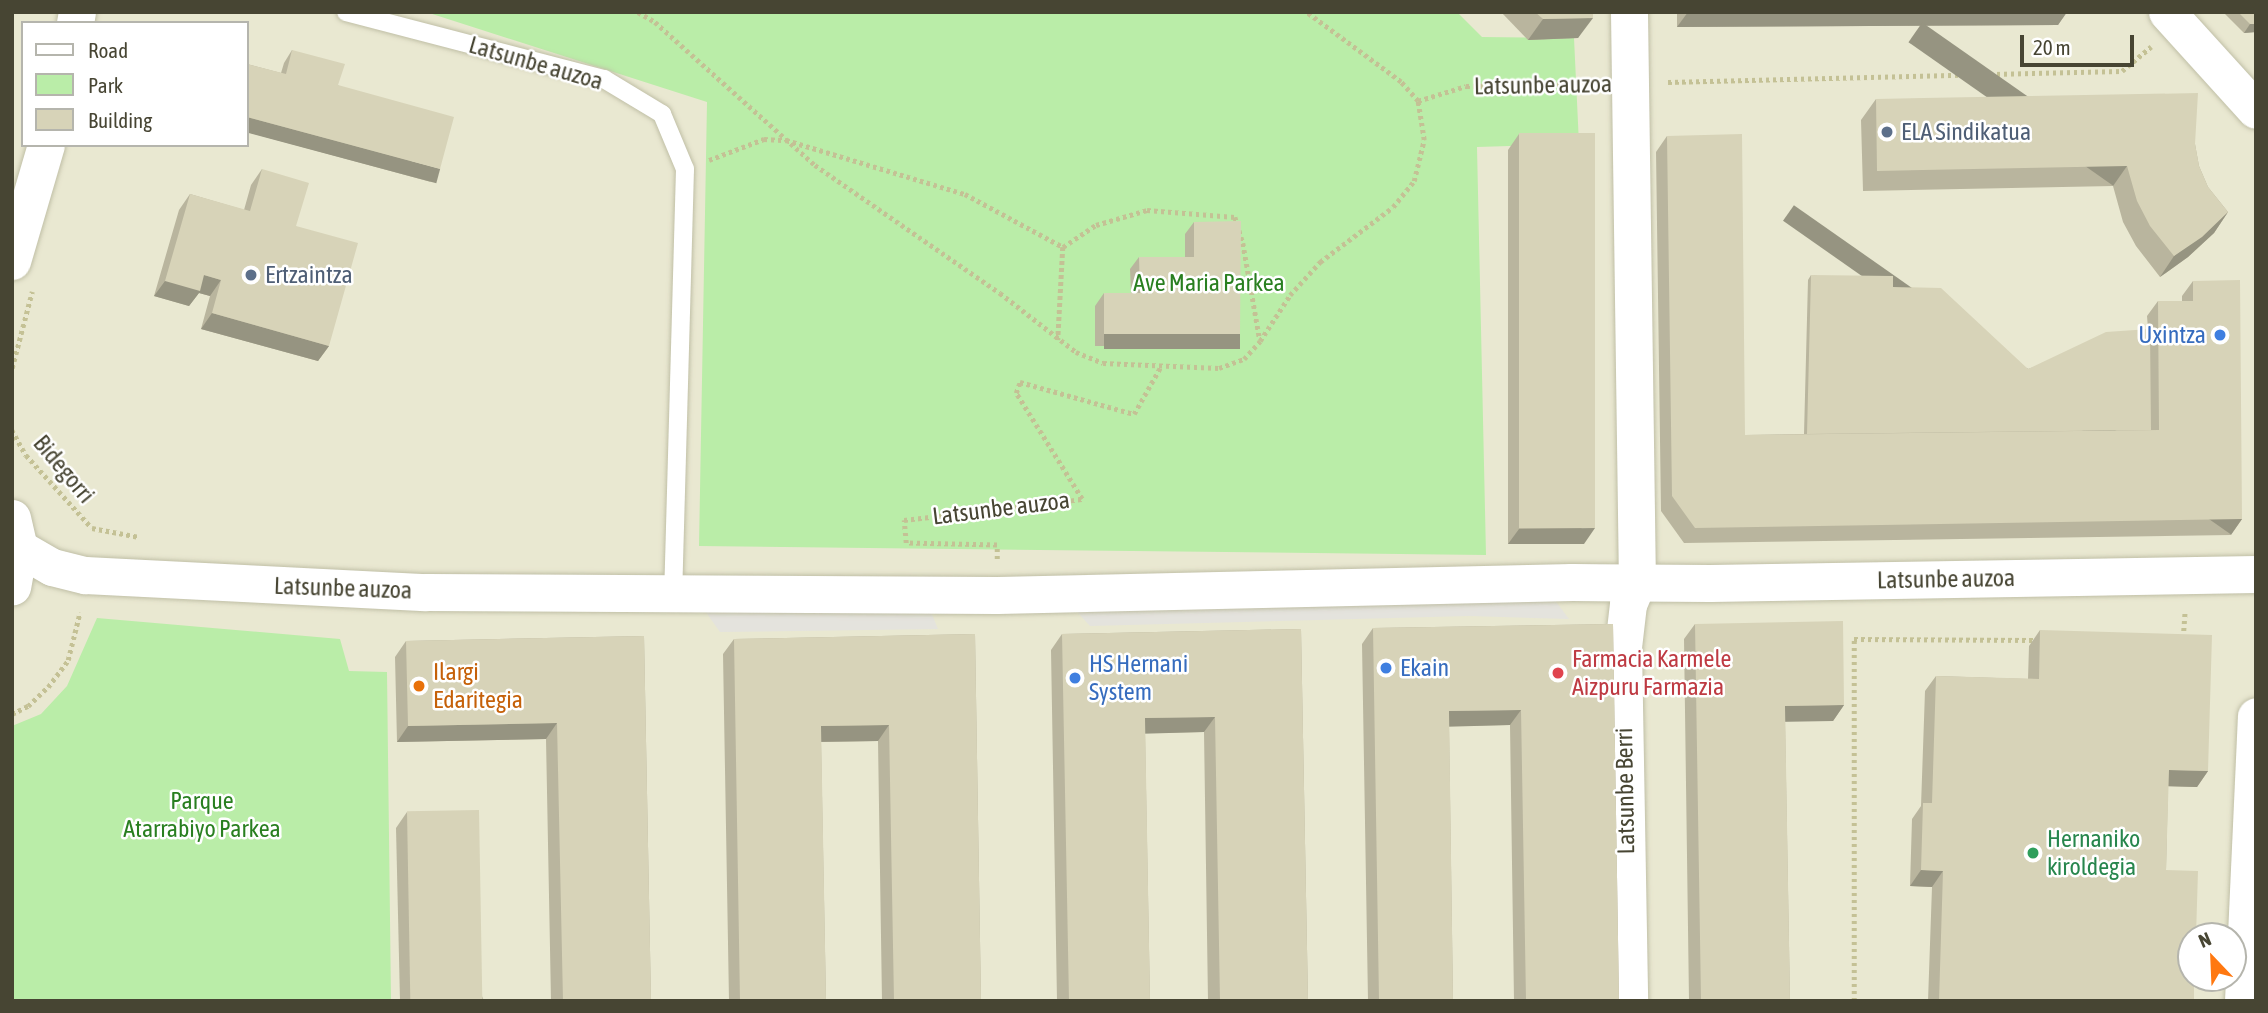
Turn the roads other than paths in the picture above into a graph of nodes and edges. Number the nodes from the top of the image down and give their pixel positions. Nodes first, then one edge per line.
1 (346, 12) edge
2 (1629, 12) edge
3 (2173, 18) edge
4 (2256, 110) edge
5 (45, 147) edge
6 (12, 261) edge
7 (15, 533) edge
8 (2256, 574) edge
9 (1637, 583) junction
10 (12, 586) edge
11 (673, 593) junction
12 (2256, 716) edge
13 (1629, 1001) edge
14 (2242, 1001) edge

1 - 11 lane, Latsunbe auzoa
2 - 9 street, Latsunbe auzoa
3 - 4 street
5 - 6 street
7 - 10 street
7 - 11 street, Latsunbe auzoa
8 - 9 street, Latsunbe auzoa
9 - 11 street, Latsunbe auzoa
9 - 13 street, Latsunbe Berri
12 - 14 street

